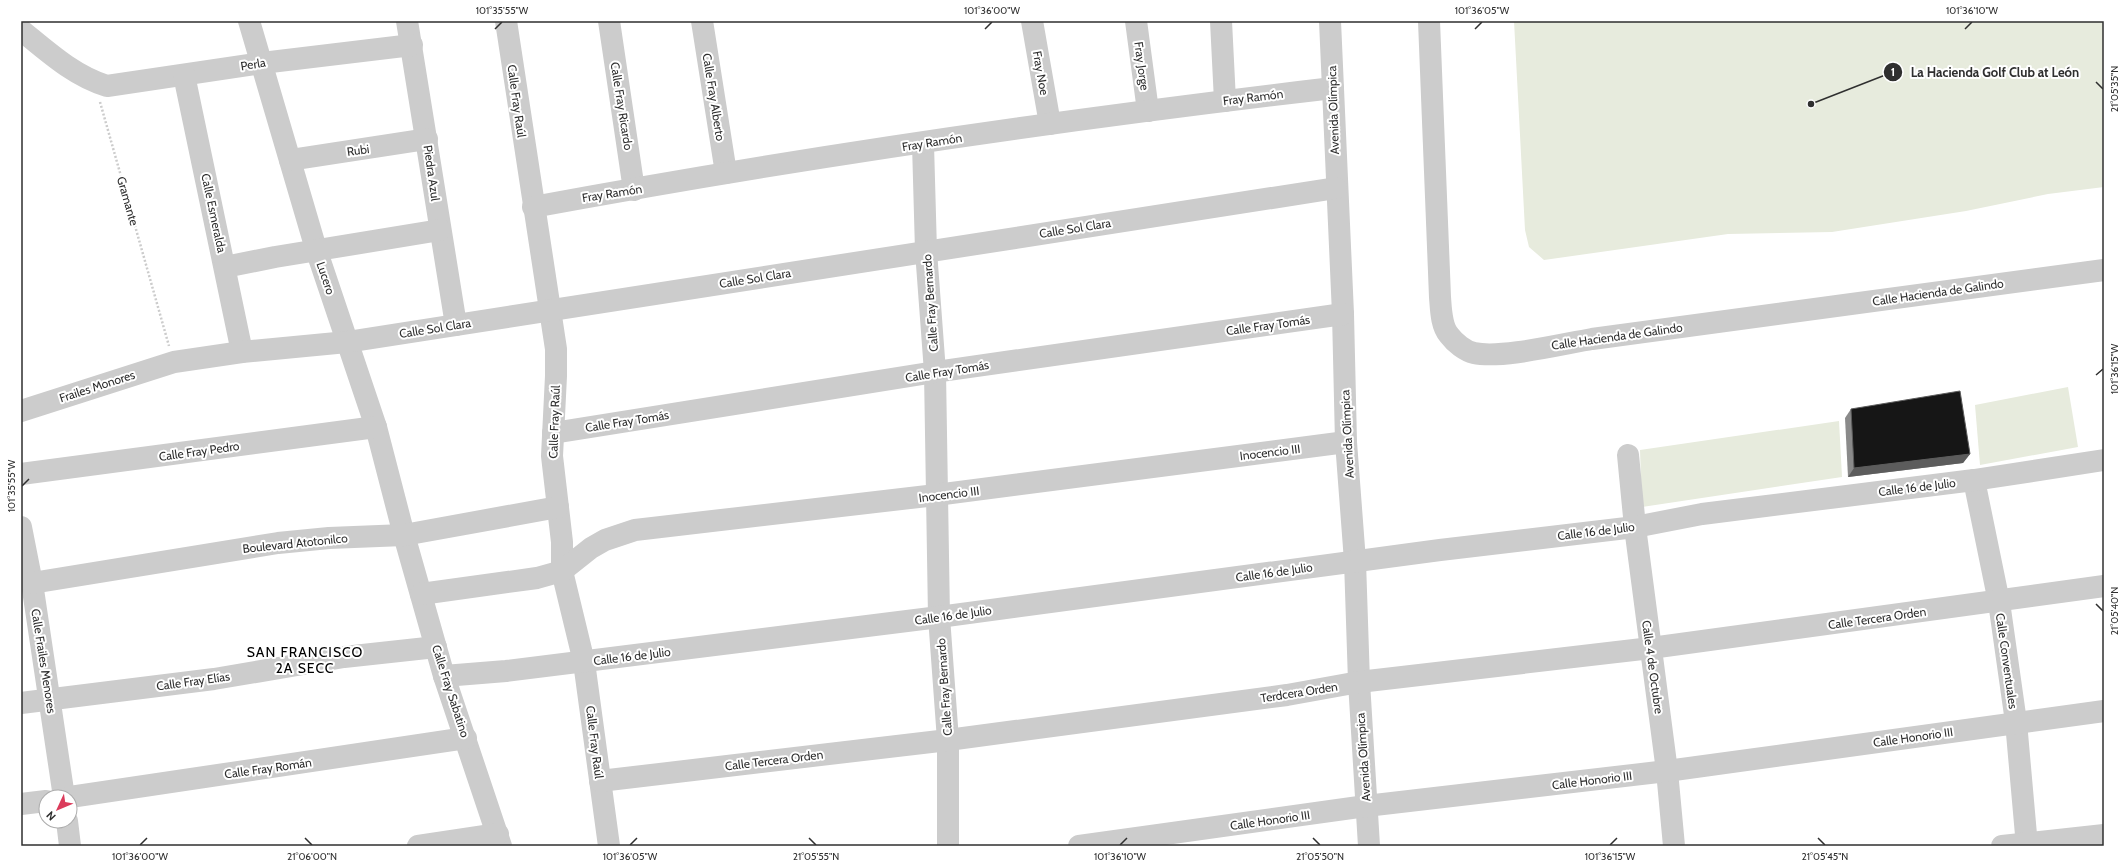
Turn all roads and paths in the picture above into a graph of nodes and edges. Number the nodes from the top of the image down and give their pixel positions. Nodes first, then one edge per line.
1 (249, 21) edge
2 (407, 21) edge
3 (506, 21) edge
4 (609, 21) edge
5 (702, 21) edge
6 (1032, 21) edge
7 (1136, 21) edge
8 (1221, 21) edge
9 (1330, 21) edge
10 (1429, 21) edge
11 (21, 30) edge
12 (412, 45) junction
13 (262, 63) junction
14 (184, 75) junction
15 (95, 82) junction
16 (1333, 88) junction
17 (1225, 100) junction
18 (1148, 111) junction
19 (1050, 124) junction
20 (427, 139) junction
21 (923, 144) junction
22 (290, 160) junction
23 (726, 173) junction
24 (1336, 188) junction
25 (634, 190) junction
26 (533, 207) junction
27 (440, 230) junction
28 (316, 250) junction
29 (926, 251) junction
30 (225, 267) junction
31 (2104, 270) edge
32 (549, 311) junction
33 (1343, 314) junction
34 (456, 325) junction
35 (348, 342) junction
36 (242, 352) junction
37 (174, 362) junction
38 (935, 372) junction
39 (21, 411) edge
40 (376, 427) junction
41 (553, 433) junction
42 (1346, 442) junction
43 (1628, 455) dead end
44 (2104, 460) edge
45 (21, 474) edge
46 (1974, 480) junction
47 (936, 495) junction
48 (558, 507) junction
49 (21, 527) edge
50 (1635, 527) junction
51 (404, 535) junction
52 (1355, 561) junction
53 (562, 571) junction
54 (32, 583) junction
55 (2104, 586) edge
56 (421, 594) junction
57 (1999, 602) junction
58 (939, 617) junction
59 (436, 647) junction
60 (1651, 648) junction
61 (584, 662) junction
62 (444, 676) junction
63 (1359, 682) junction
64 (50, 699) junction
65 (21, 703) edge
66 (2104, 711) edge
67 (2016, 722) junction
68 (466, 738) junction
69 (948, 740) junction
70 (1667, 771) junction
71 (600, 781) junction
72 (63, 789) edge
73 (78, 796) edge
74 (38, 802) edge
75 (21, 804) edge
76 (1366, 806) junction
77 (68, 829) edge
78 (2104, 835) edge
79 (499, 840) edge
80 (2027, 845) edge
81 (70, 846) edge
82 (418, 846) edge
83 (609, 846) edge
84 (948, 846) edge
85 (1080, 846) edge
86 (1369, 846) edge
87 (1674, 846) edge
88 (2002, 846) edge

1 - 13 street, Lucero
2 - 12 street, Piedra Azul
3 - 26 street, Calle Fray Raúl
4 - 25 street, Calle Fray Ricardo
5 - 23 street, Calle Fray Alberto
6 - 19 street, Fray Noe
7 - 18 street, Fray Jorge
8 - 17 street
9 - 16 street, Avenida Olímpica
10 - 31 street, Calle Hacienda de Galindo
11 - 15 street
12 - 13 street, Perla
12 - 20 street, Piedra Azul
13 - 14 street, Perla
13 - 22 street, Lucero
14 - 15 street, Perla
14 - 30 street, Calle Esmeralda
15 - 37 path, Gramante
16 - 17 street, Fray Ramón
16 - 24 street, Avenida Olímpica
17 - 18 street, Fray Ramón
18 - 19 street, Fray Ramón
19 - 21 street, Fray Ramón
20 - 22 street, Rubi
20 - 27 street, Piedra Azul
21 - 23 street, Fray Ramón
21 - 29 street, Calle Fray Bernardo
22 - 28 street, Lucero
23 - 25 street, Fray Ramón
24 - 29 street, Calle Sol Clara
24 - 33 street, Avenida Olímpica
25 - 26 street, Fray Ramón
26 - 32 street, Calle Fray Raúl
27 - 28 street
27 - 34 street, Piedra Azul
28 - 30 street
28 - 35 street, Lucero
29 - 32 street, Calle Sol Clara
29 - 38 street, Calle Fray Bernardo
30 - 36 street, Calle Esmeralda
32 - 34 street, Calle Sol Clara
32 - 41 street, Calle Fray Raúl
33 - 38 street, Calle Fray Tomás
33 - 42 street, Avenida Olímpica
34 - 35 street, Calle Sol Clara
35 - 36 street, Calle Sol Clara
35 - 40 street, Lucero
36 - 37 street, Calle Sol Clara
37 - 39 street, Frailes Monores
38 - 41 street, Calle Fray Tomás
38 - 47 street, Calle Fray Bernardo
40 - 45 street, Calle Fray Pedro
40 - 51 street, Lucero
41 - 48 street, Calle Fray Raúl
42 - 47 street, Inocencio III
42 - 52 street, Avenida Olímpica
43 - 50 street, Calle 4 de Octubre
44 - 46 street, Calle 16 de Julio
46 - 50 street, Calle 16 de Julio
46 - 57 street, Calle Conventuales
47 - 53 street, Inocencio III
47 - 58 street, Calle Fray Bernardo
48 - 51 street, Boulevard Atotonilco
48 - 53 street, Calle Fray Raúl
49 - 54 street, Calle Frailes Menores
50 - 52 street, Calle 16 de Julio
50 - 60 street, Calle 4 de Octubre
51 - 54 street, Boulevard Atotonilco
51 - 56 street, Calle Fray Sabatino
52 - 58 street, Calle 16 de Julio
52 - 63 street, Avenida Olímpica
53 - 56 street
53 - 61 street, Calle Fray Raúl
54 - 64 street, Calle Frailes Menores
55 - 57 street, Calle Tercera Orden
56 - 59 street, Calle Fray Sabatino
57 - 60 street, Calle Tercera Orden
57 - 67 street, Calle Conventuales
58 - 61 street, Calle 16 de Julio
58 - 69 street, Calle Fray Bernardo
59 - 62 street, Calle Fray Sabatino
59 - 64 street, Calle Fray Elías
60 - 63 street, Terdcera Orden
60 - 70 street, Calle 4 de Octubre
61 - 62 street, Calle 16 de Julio
61 - 71 street, Calle Fray Raúl
62 - 68 street, Calle Fray Sabatino
63 - 69 street, Terdcera Orden
63 - 76 street, Avenida Olímpica
64 - 65 street, Calle Fray Elías
64 - 72 street, Calle Frailes Menores
66 - 67 street, Calle Honorio III
67 - 70 street, Calle Honorio III
67 - 80 street, Calle Conventuales
68 - 73 street, Calle Fray Román
68 - 79 street, Calle Fray Sabatino
69 - 71 street, Calle Tercera Orden
69 - 84 street, Calle Fray Bernardo
70 - 76 street, Calle Honorio III
70 - 87 street, Calle 4 de Octubre
71 - 83 street, Calle Fray Raúl
74 - 75 street
76 - 85 street, Calle Honorio III
76 - 86 street, Avenida Olímpica
77 - 81 street
78 - 80 street
79 - 82 street
80 - 88 street

